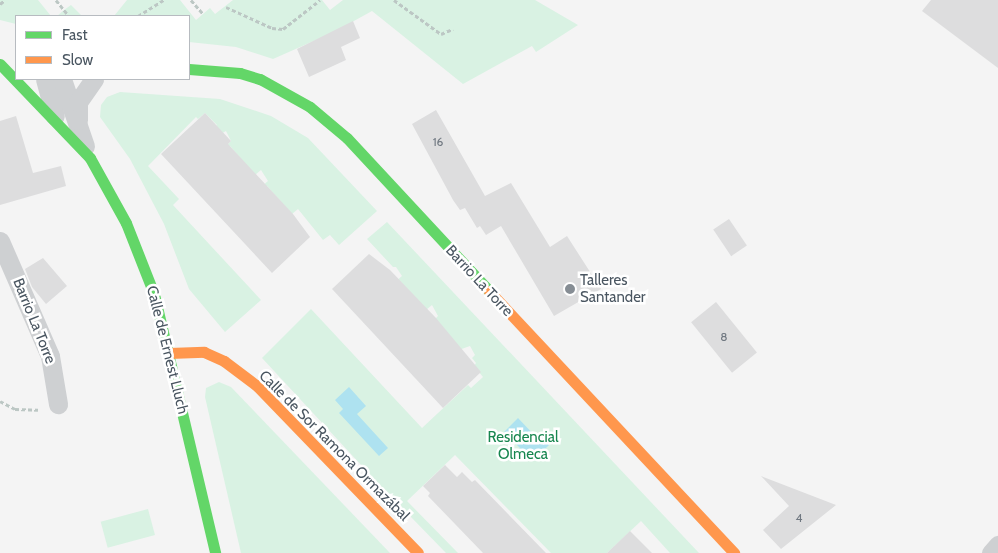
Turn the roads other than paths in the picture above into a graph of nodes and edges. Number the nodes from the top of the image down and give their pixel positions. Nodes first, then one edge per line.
1 (0, 64) edge
2 (190, 69) edge
3 (15, 79) edge
4 (16, 80) edge
5 (45, 80) edge
6 (62, 80) edge
7 (93, 80) edge
8 (56, 119) junction
9 (78, 127) junction
10 (90, 158) junction
11 (0, 241) edge
12 (169, 353) junction
13 (58, 404) road end
14 (998, 545) edge
15 (215, 553) edge
16 (418, 553) edge
17 (734, 553) edge
18 (991, 553) edge

1 - 3 street, Calle de Ernest Lluch
2 - 17 street, Barrio La Torre
4 - 8 street, Calle de Ernest Lluch
5 - 8 street, Calle de Ernest Lluch
6 - 9 street, Calle de Ernest Lluch
7 - 9 street, Calle de Ernest Lluch
8 - 10 street, Calle de Ernest Lluch
9 - 10 street, Calle de Ernest Lluch
10 - 12 street, Calle de Ernest Lluch
11 - 13 street, Barrio La Torre
12 - 15 street, Calle de Ernest Lluch
12 - 16 street, Calle de Sor Ramona Ormazábal
14 - 18 street

